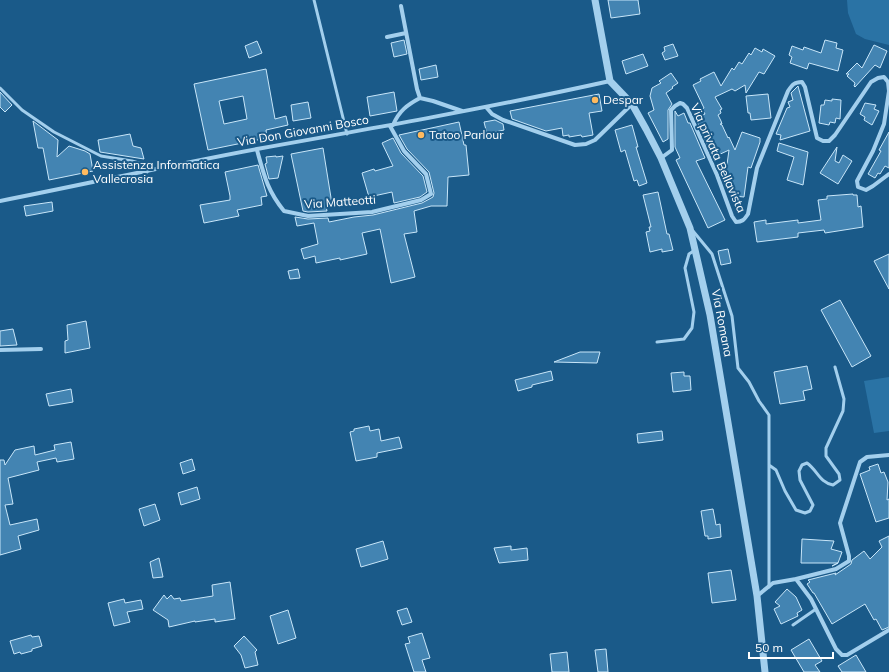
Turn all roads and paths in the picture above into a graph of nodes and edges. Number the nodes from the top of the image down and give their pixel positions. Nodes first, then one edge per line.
1 (314, 0) edge
2 (595, 0) edge
3 (401, 6) dead end
4 (406, 33) junction
5 (387, 37) dead end
6 (610, 81) junction
7 (0, 88) edge
8 (420, 98) junction
9 (632, 104) junction
10 (486, 107) junction
11 (462, 112) junction
12 (392, 125) junction
13 (347, 134) junction
14 (257, 150) junction
15 (661, 158) junction
16 (147, 172) junction
17 (889, 174) edge
18 (0, 201) edge
19 (690, 228) junction
20 (695, 250) junction
21 (656, 342) dead end
22 (41, 349) dead end
23 (0, 350) edge
24 (835, 367) dead end
25 (889, 455) edge
26 (769, 465) junction
27 (796, 579) junction
28 (769, 587) junction
29 (757, 596) junction
30 (816, 609) junction
31 (793, 625) dead end
32 (889, 630) edge
33 (765, 672) edge

1 - 13 lane
2 - 6 street
3 - 4 street
4 - 5 street
4 - 8 street
6 - 9 street, Via Romana
6 - 10 street, Via Don Giovanni Bosco
7 - 16 lane
8 - 11 street
8 - 12 street
9 - 10 street
9 - 15 street, Via Romana
10 - 11 street, Via Don Giovanni Bosco
11 - 12 street, Via Don Giovanni Bosco
12 - 13 street, Via Don Giovanni Bosco
12 - 14 street, Via Matteotti
13 - 14 street, Via Don Giovanni Bosco
14 - 16 street, Via Don Giovanni Bosco
15 - 17 street, Via privata Bellavista
15 - 19 street, Via Romana
16 - 18 street, Via Don Giovanni Bosco
19 - 20 street, Via Romana
19 - 26 lane
20 - 21 lane
20 - 29 street, Via Romana
22 - 23 street
24 - 26 lane
25 - 27 street
26 - 28 lane
27 - 28 street
27 - 30 street
28 - 29 street
29 - 33 street, Via Romana
30 - 31 lane
30 - 32 street

